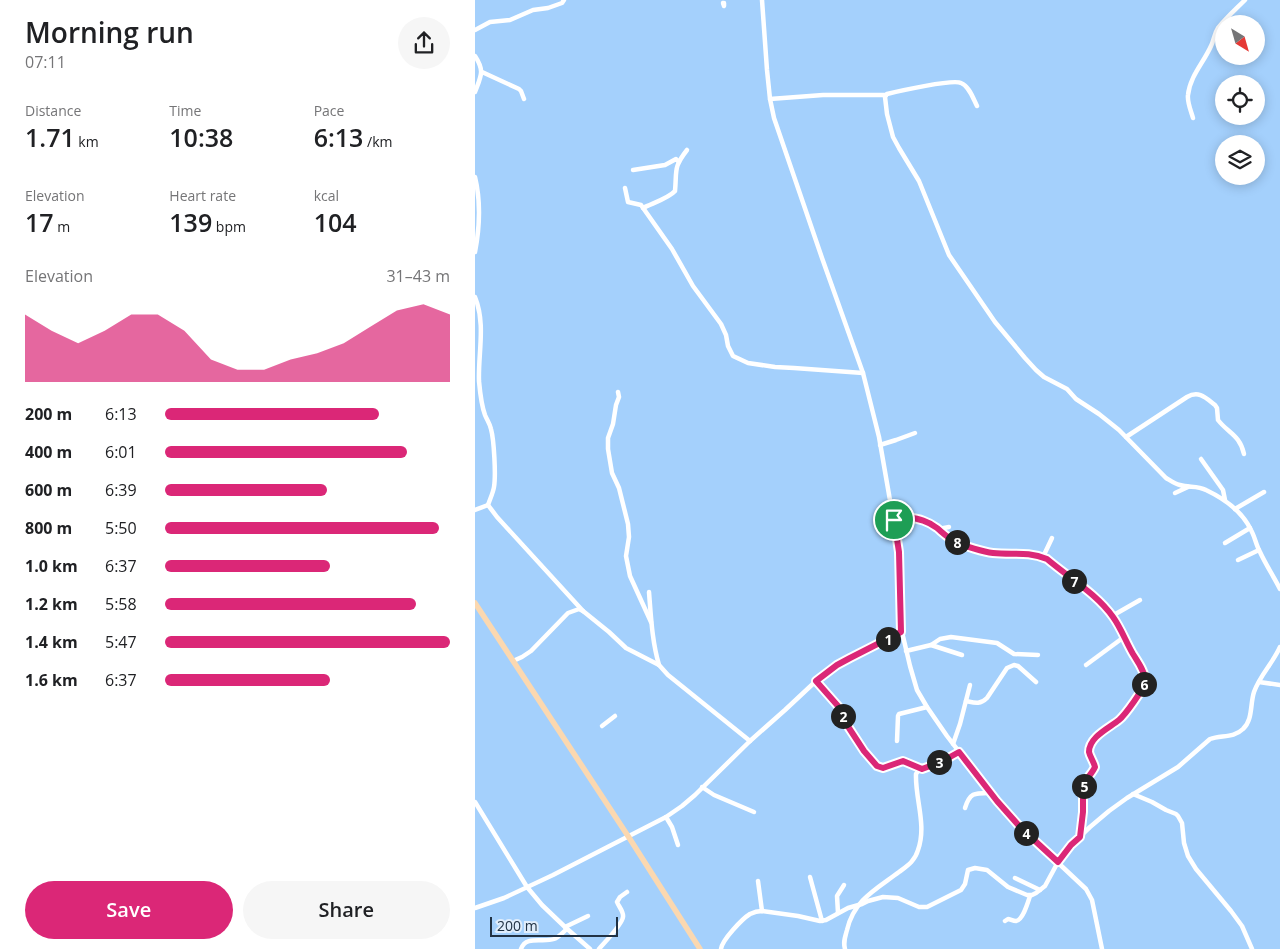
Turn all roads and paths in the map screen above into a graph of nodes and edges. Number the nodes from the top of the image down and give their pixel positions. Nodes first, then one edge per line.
1 (564, 0) edge
2 (762, 0) edge
3 (1245, 0) edge
4 (475, 30) edge
5 (475, 56) edge
6 (482, 72) junction
7 (475, 92) edge
8 (886, 95) junction
9 (524, 99) dead end
10 (770, 99) junction
11 (977, 106) dead end
12 (1193, 118) dead end
13 (687, 150) dead end
14 (679, 162) junction
15 (633, 170) dead end
16 (475, 177) edge
17 (625, 188) dead end
18 (643, 208) junction
19 (477, 209) edge
20 (475, 252) edge
21 (475, 297) edge
22 (863, 373) junction
23 (618, 392) dead end
24 (915, 433) dead end
25 (1127, 437) junction
26 (880, 444) junction
27 (1244, 454) dead end
28 (1201, 459) dead end
29 (1191, 486) junction
30 (1264, 492) dead end
31 (1175, 493) dead end
32 (1225, 500) junction
33 (488, 505) junction
34 (1235, 508) junction
35 (475, 510) edge
36 (894, 520) junction
37 (949, 527) dead end
38 (1250, 528) junction
39 (939, 530) junction
40 (1052, 538) dead end
41 (1225, 543) dead end
42 (1259, 550) junction
43 (1043, 558) junction
44 (1239, 560) dead end
45 (1280, 590) edge
46 (649, 592) dead end
47 (1140, 600) dead end
48 (475, 603) edge
49 (581, 609) junction
50 (1112, 616) junction
51 (651, 622) junction
52 (901, 632) junction
53 (1124, 637) junction
54 (931, 645) junction
55 (1280, 647) edge
56 (906, 651) junction
57 (962, 655) dead end
58 (1039, 655) dead end
59 (513, 661) junction
60 (659, 665) junction
61 (1086, 665) dead end
62 (816, 681) junction
63 (1037, 682) dead end
64 (1259, 682) junction
65 (969, 685) dead end
66 (1280, 685) edge
67 (966, 701) junction
68 (927, 708) junction
69 (615, 716) dead end
70 (602, 726) dead end
71 (750, 741) junction
72 (897, 741) dead end
73 (953, 744) junction
74 (959, 752) junction
75 (922, 769) junction
76 (702, 787) junction
77 (991, 793) junction
78 (1133, 794) junction
79 (475, 802) edge
80 (965, 808) dead end
81 (754, 812) dead end
82 (666, 817) junction
83 (628, 836) junction
84 (1080, 837) junction
85 (678, 846) dead end
86 (1058, 862) junction
87 (810, 877) dead end
88 (1015, 878) dead end
89 (758, 881) dead end
90 (844, 885) dead end
91 (527, 886) junction
92 (1040, 890) junction
93 (627, 892) dead end
94 (1030, 896) junction
95 (858, 904) junction
96 (475, 908) edge
97 (762, 911) junction
98 (838, 913) junction
99 (588, 916) dead end
100 (1005, 920) dead end
101 (822, 921) junction
102 (566, 928) junction
103 (521, 949) edge
104 (590, 949) edge
105 (599, 949) edge
106 (700, 949) edge
107 (721, 949) edge
108 (845, 949) edge
109 (1102, 949) edge
110 (1252, 949) edge

1 - 4 street
2 - 10 street
3 - 12 street
5 - 6 street
6 - 7 street
6 - 9 street
8 - 10 street
8 - 11 street
8 - 25 street
10 - 22 street
13 - 14 street
14 - 15 street
14 - 18 street
16 - 19 street
17 - 18 street
18 - 22 street
19 - 20 street
21 - 33 street
22 - 26 street
23 - 51 street
24 - 26 street
25 - 27 street
25 - 29 street
26 - 36 street
28 - 32 street
29 - 31 street
29 - 32 street
30 - 34 street
32 - 34 street
33 - 35 street
33 - 49 street
34 - 38 street
36 - 39 street
36 - 52 street
37 - 39 street
38 - 41 street
38 - 42 street
39 - 43 street
40 - 43 street
42 - 44 street
42 - 45 street
43 - 50 street
46 - 51 street
47 - 50 street
48 - 59 main road
49 - 59 street
49 - 60 street
50 - 53 street
51 - 60 street
52 - 56 street
52 - 62 street
53 - 61 street
53 - 84 street
54 - 56 street
54 - 57 street
54 - 58 street
55 - 64 street
56 - 68 street
59 - 83 main road
60 - 71 street
62 - 71 street
62 - 75 street
63 - 67 street
64 - 66 street
64 - 78 street
65 - 67 street
67 - 73 street
68 - 72 street
68 - 73 street
69 - 70 street
71 - 76 street
73 - 74 street
74 - 75 street
74 - 77 street
75 - 95 street
76 - 81 street
76 - 82 street
77 - 80 street
77 - 86 street
78 - 84 street
78 - 110 street
79 - 91 street
82 - 83 street
82 - 85 street
83 - 91 street
83 - 106 main road
84 - 86 street
86 - 92 street
86 - 109 street
87 - 101 street
88 - 92 street
89 - 97 street
90 - 98 street
91 - 96 street
91 - 102 street
92 - 94 street
93 - 105 street
94 - 95 street
94 - 100 street
95 - 98 street
95 - 108 street
97 - 101 street
97 - 107 street
98 - 101 street
99 - 102 street
102 - 103 street
102 - 104 street

